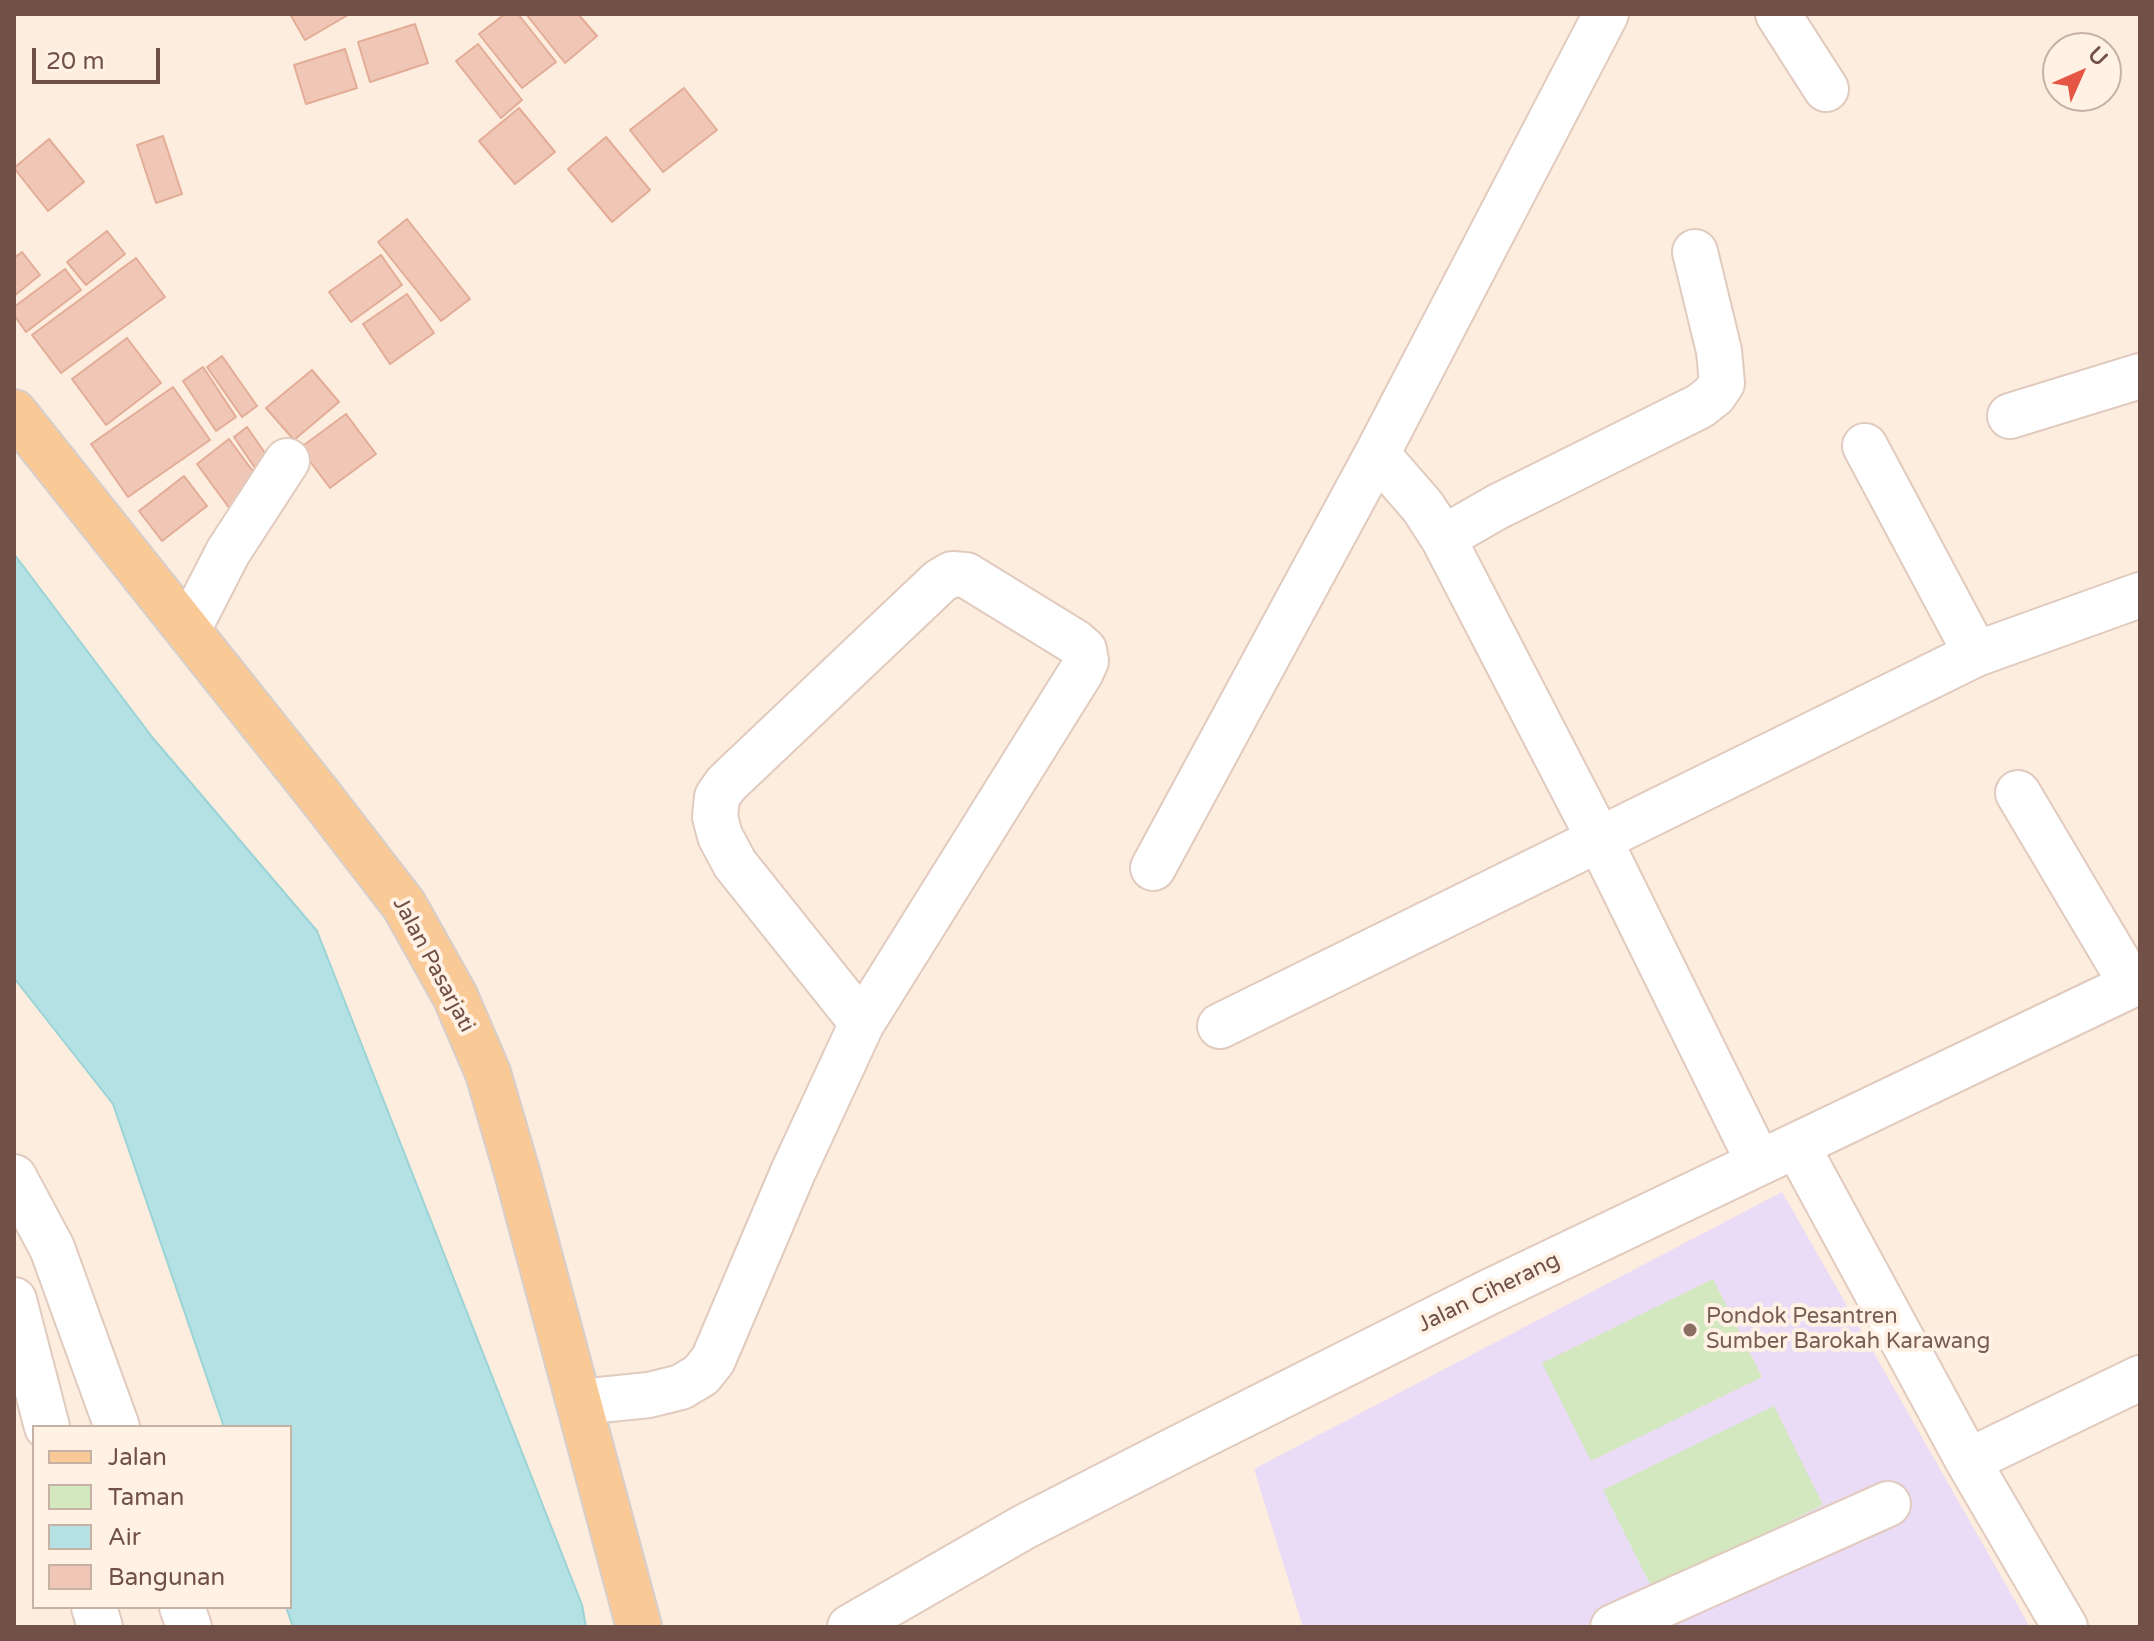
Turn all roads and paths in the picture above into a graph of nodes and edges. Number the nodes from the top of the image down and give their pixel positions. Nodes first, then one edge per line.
1 (1606, 14) edge
2 (1778, 14) edge
3 (1826, 89) dead end
4 (1695, 252) dead end
5 (2140, 376) edge
6 (14, 412) edge
7 (2010, 416) dead end
8 (1865, 446) dead end
9 (1377, 454) junction
10 (287, 461) dead end
11 (1443, 538) junction
12 (2140, 595) edge
13 (188, 630) junction
14 (1976, 654) junction
15 (2018, 793) dead end
16 (1600, 841) junction
17 (1153, 868) dead end
18 (2136, 983) edge
19 (862, 1023) junction
20 (1220, 1026) dead end
21 (1778, 1154) junction
22 (14, 1177) edge
23 (14, 1300) edge
24 (2140, 1378) edge
25 (580, 1402) junction
26 (46, 1425) edge
27 (116, 1425) edge
28 (1968, 1461) junction
29 (1888, 1504) dead end
30 (639, 1627) edge
31 (850, 1627) edge
32 (1613, 1627) edge
33 (2065, 1627) edge

1 - 9 street
2 - 3 street
4 - 11 street
5 - 7 street
6 - 13 main road, Jalan Pasarjati
8 - 14 street
9 - 11 street
9 - 17 street
10 - 13 street
11 - 16 street
12 - 14 street
13 - 25 main road, Jalan Pasarjati
14 - 16 street
15 - 18 street
16 - 20 street
16 - 21 street
18 - 21 street, Jalan Ciherang
19 - 19 street
19 - 25 street
21 - 28 street
21 - 31 street, Jalan Ciherang
22 - 27 street
23 - 26 street
24 - 28 street
25 - 30 main road, Jalan Pasarjati
28 - 33 street
29 - 32 street

